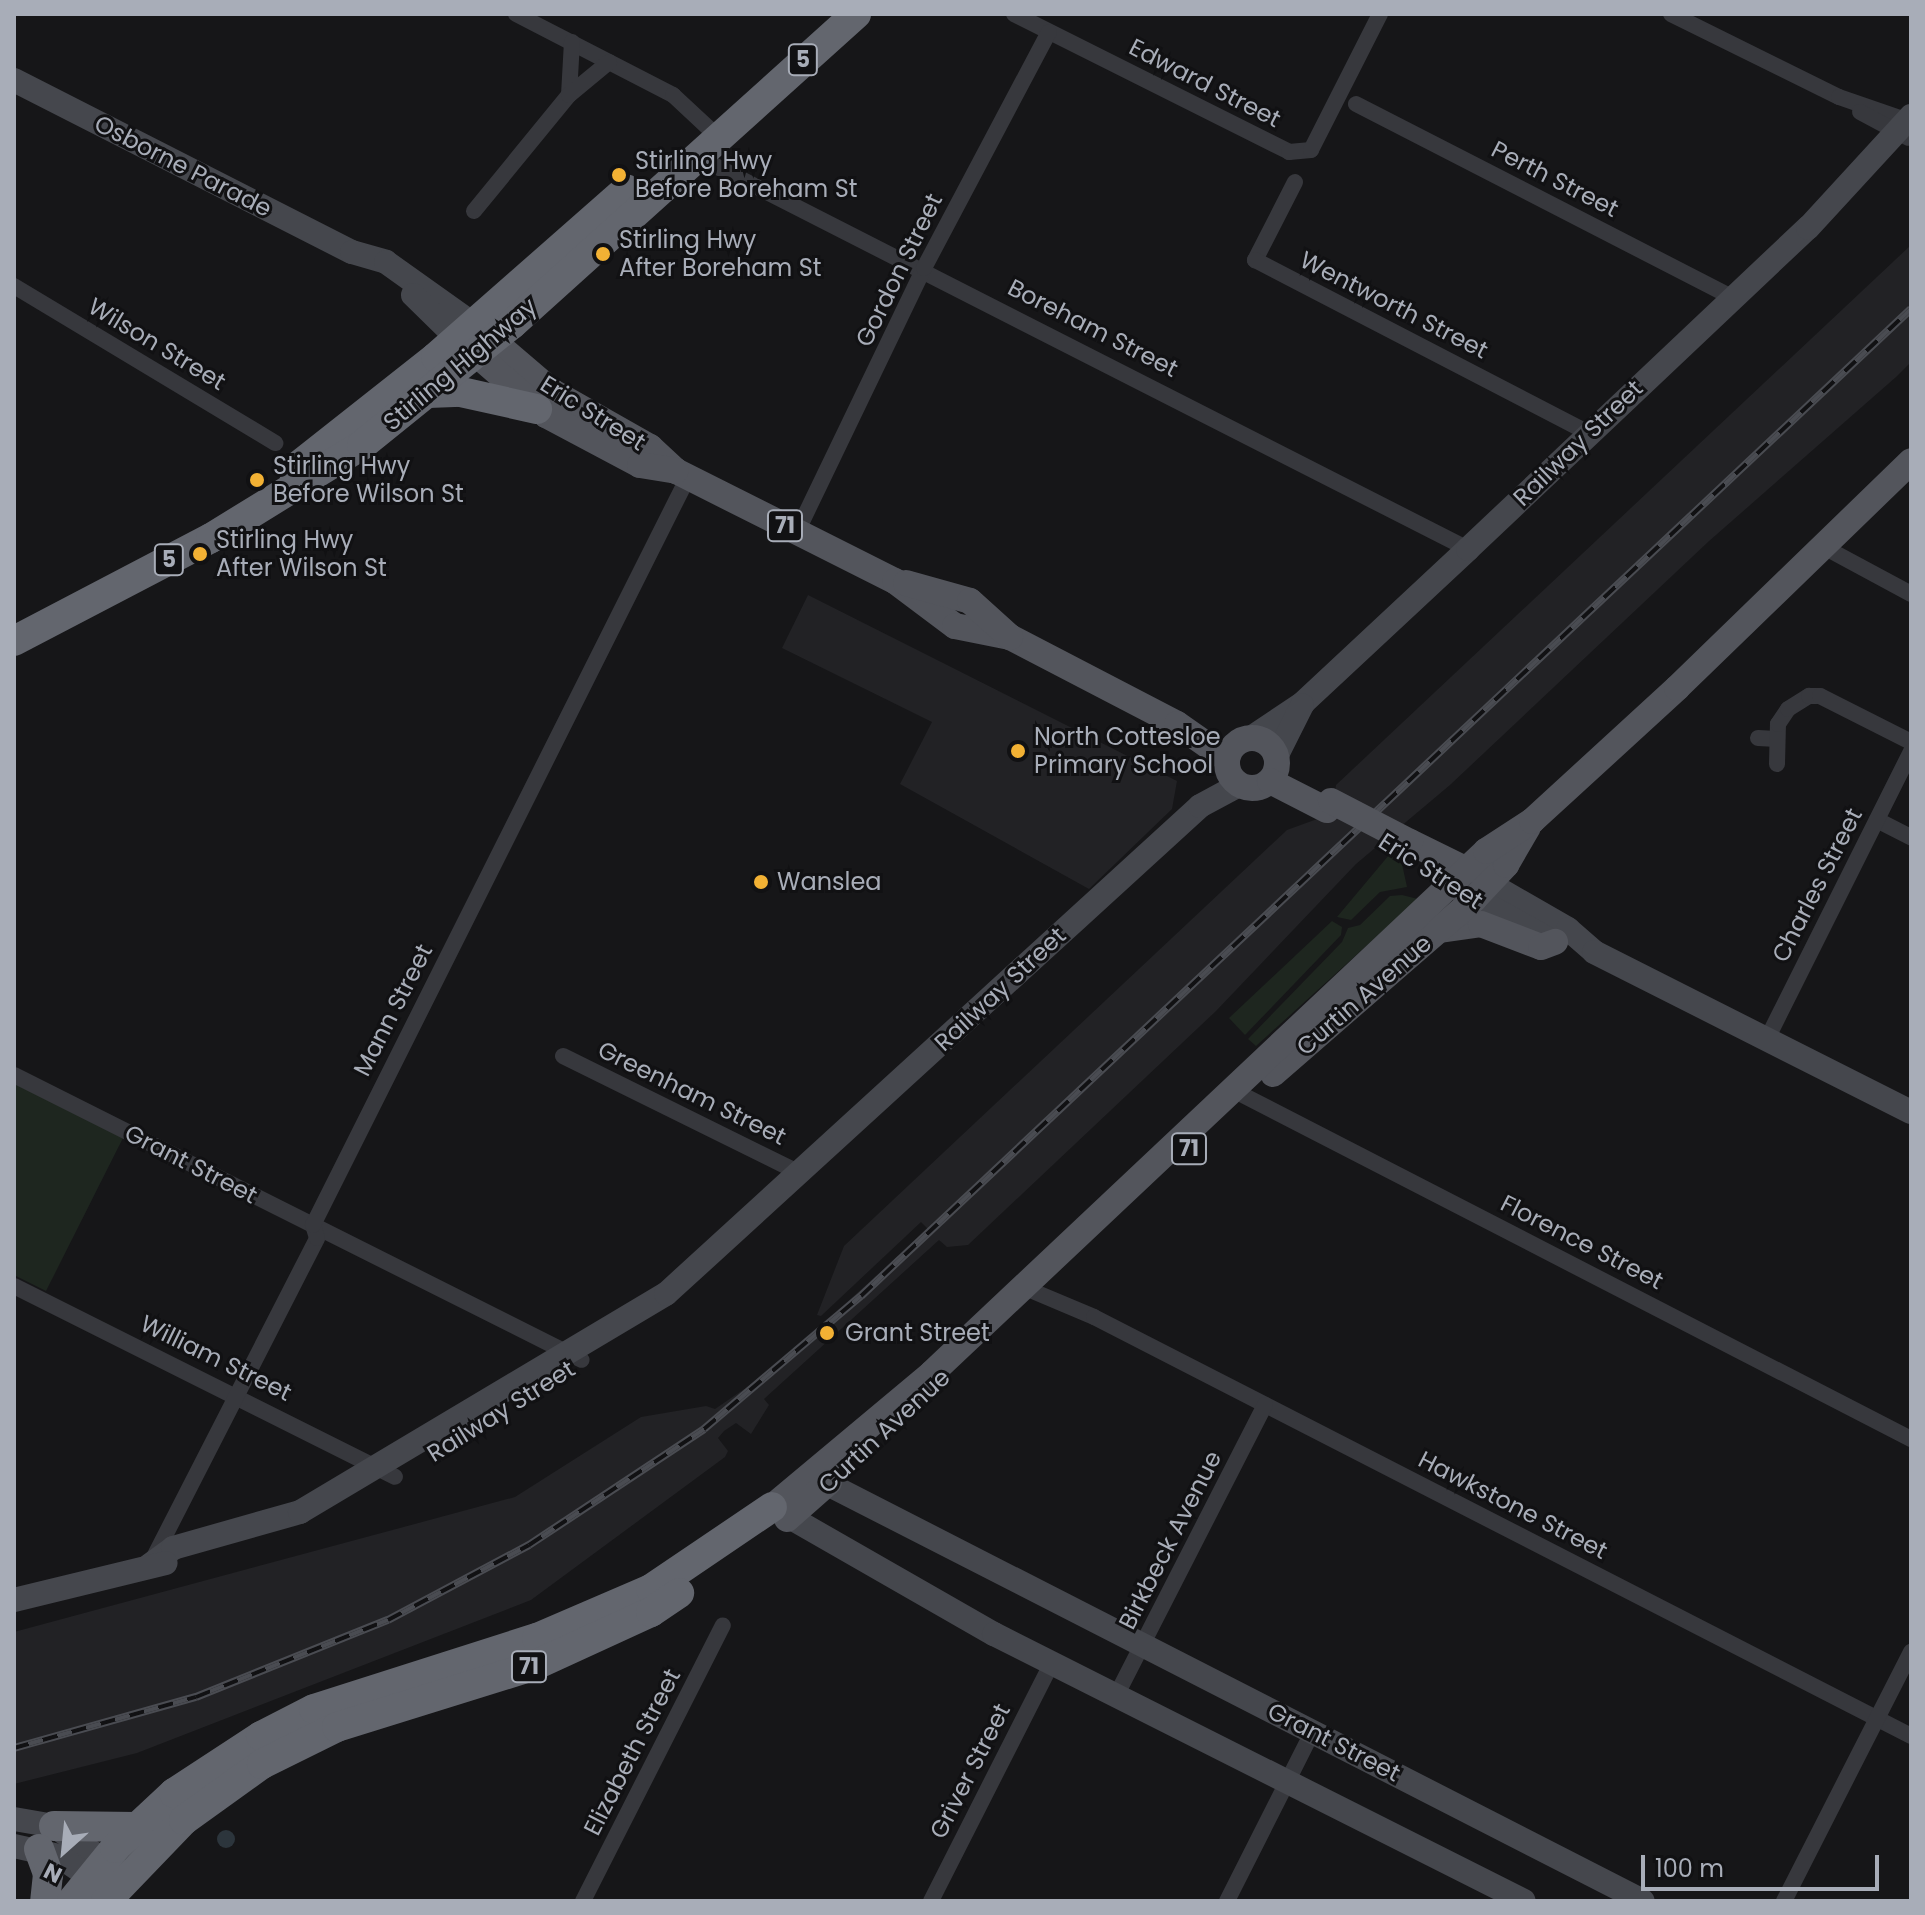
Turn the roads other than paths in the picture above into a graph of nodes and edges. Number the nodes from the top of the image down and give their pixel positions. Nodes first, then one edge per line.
1 (516, 14) edge
2 (829, 14) edge
3 (856, 14) edge
4 (1014, 14) edge
5 (1380, 14) edge
6 (1671, 14) edge
7 (1049, 32) junction
8 (572, 42) junction
9 (609, 62) junction
10 (14, 80) edge
11 (569, 95) junction
12 (1356, 104) dead end
13 (1907, 127) edge
14 (707, 144) junction
15 (1295, 182) dead end
16 (474, 211) dead end
17 (924, 268) junction
18 (14, 286) edge
19 (1732, 297) junction
20 (474, 339) junction
21 (428, 393) junction
22 (537, 409) junction
23 (1589, 433) junction
24 (275, 443) dead end
25 (1911, 461) edge
26 (682, 474) junction
27 (797, 532) junction
28 (1822, 546) junction
29 (1468, 549) junction
30 (1911, 594) edge
31 (14, 622) edge
32 (14, 641) edge
33 (1303, 703) junction
34 (1758, 738) dead end
35 (1777, 739) junction
36 (1911, 742) edge
37 (1911, 751) edge
38 (1235, 759) junction
39 (1777, 764) dead end
40 (1274, 770) junction
41 (1877, 820) junction
42 (1911, 837) edge
43 (1471, 885) junction
44 (1439, 930) junction
45 (1555, 942) junction
46 (1594, 952) junction
47 (1766, 1041) junction
48 (563, 1056) dead end
49 (14, 1075) edge
50 (1238, 1093) junction
51 (1911, 1112) edge
52 (800, 1173) junction
53 (313, 1225) junction
54 (1033, 1285) junction
55 (14, 1286) edge
56 (575, 1357) junction
57 (237, 1393) junction
58 (1265, 1405) junction
59 (1911, 1439) edge
60 (387, 1473) junction
61 (819, 1480) junction
62 (779, 1513) junction
63 (150, 1565) junction
64 (14, 1600) edge
65 (723, 1625) dead end
66 (1145, 1644) junction
67 (1911, 1652) edge
68 (1052, 1663) junction
69 (1116, 1696) junction
70 (1877, 1718) junction
71 (1313, 1731) junction
72 (1911, 1736) edge
73 (1287, 1782) junction
74 (14, 1819) edge
75 (136, 1827) junction
76 (36, 1840) edge
77 (108, 1882) edge
78 (45, 1901) edge
79 (72, 1901) edge
80 (583, 1901) edge
81 (931, 1901) edge
82 (1227, 1901) edge
83 (1524, 1901) edge
84 (1643, 1901) edge
85 (1784, 1901) edge

1 - 8 street, Boreham Street
2 - 14 highway, Stirling Highway / 5
3 - 14 highway, Stirling Highway / 5
4 - 7 street, Edward Street
5 - 7 street, Edward Street
6 - 13 street
7 - 17 street, Gordon Street
8 - 9 street, Boreham Street
8 - 11 street
9 - 11 street
9 - 14 street, Boreham Street
10 - 20 street, Osborne Parade
11 - 16 street
12 - 19 street, Perth Street
13 - 19 street, Railway Street
14 - 17 street, Boreham Street
14 - 20 highway, Stirling Highway / 5
15 - 23 street, Wentworth Street
17 - 27 street, Gordon Street
17 - 29 street, Boreham Street
18 - 24 street, Wilson Street
19 - 23 street, Railway Street
20 - 21 highway, Stirling Highway / 5
20 - 22 main road, Eric Street / 71
20 - 26 main road, Eric Street / 71
20 - 31 highway, Stirling Highway / 5
21 - 22 highway, 71
21 - 32 highway, Stirling Highway / 5
22 - 26 main road, Eric Street / 71
23 - 29 street, Railway Street
25 - 28 main road, Curtin Avenue
26 - 27 main road, Eric Street / 71
26 - 53 street, Mann Street
27 - 38 main road, Eric Street / 71
28 - 30 street
28 - 43 main road, Curtin Avenue
29 - 33 street, Railway Street
33 - 38 street, Railway Street
33 - 40 street, Railway Street
34 - 35 street
35 - 36 street
35 - 39 street
37 - 41 street, Charles Street
38 - 40 main road, 71
38 - 40 main road, 71
38 - 52 street, Railway Street
40 - 43 main road, Eric Street / 71
41 - 42 street
41 - 47 street, Charles Street
43 - 44 main road, Curtin Avenue / 71
43 - 45 street, Eric Street
43 - 46 street, Eric Street
43 - 50 main road, Curtin Avenue / 71
44 - 45 main road
44 - 50 main road, Curtin Avenue / 71
45 - 46 street, Eric Street
46 - 47 street, Eric Street
47 - 51 street, Eric Street
48 - 52 street, Greenham Street
49 - 53 street, Grant Street
50 - 54 main road, Curtin Avenue / 71
50 - 59 street, Florence Street
52 - 56 street, Railway Street
53 - 56 street, Grant Street
53 - 57 street, Mann Street
54 - 58 street, Hawkstone Street
54 - 61 main road, Curtin Avenue / 71
55 - 57 street, William Street
56 - 60 street, Railway Street
57 - 60 street, William Street
57 - 63 street, Mann Street
58 - 66 street, Birkbeck Avenue
58 - 70 street, Hawkstone Street
60 - 63 street, Railway Street
61 - 62 main road, Curtin Avenue / 71
61 - 66 street, Grant Street
62 - 68 street
62 - 75 highway, Curtin Avenue / 71
62 - 77 highway, Curtin Avenue / 71
63 - 64 street, Railway Street
65 - 80 street, Elizabeth Street
66 - 69 street, Birkbeck Avenue
66 - 71 street, Grant Street
67 - 70 street
68 - 69 street
68 - 81 street, Griver Street
69 - 73 street
70 - 72 street, Hawkstone Street
70 - 85 street
71 - 73 street
71 - 84 street, Grant Street
73 - 82 street
73 - 83 street
74 - 76 street
75 - 76 highway
75 - 77 highway, 71
76 - 77 street
76 - 78 highway
77 - 79 highway, 71

